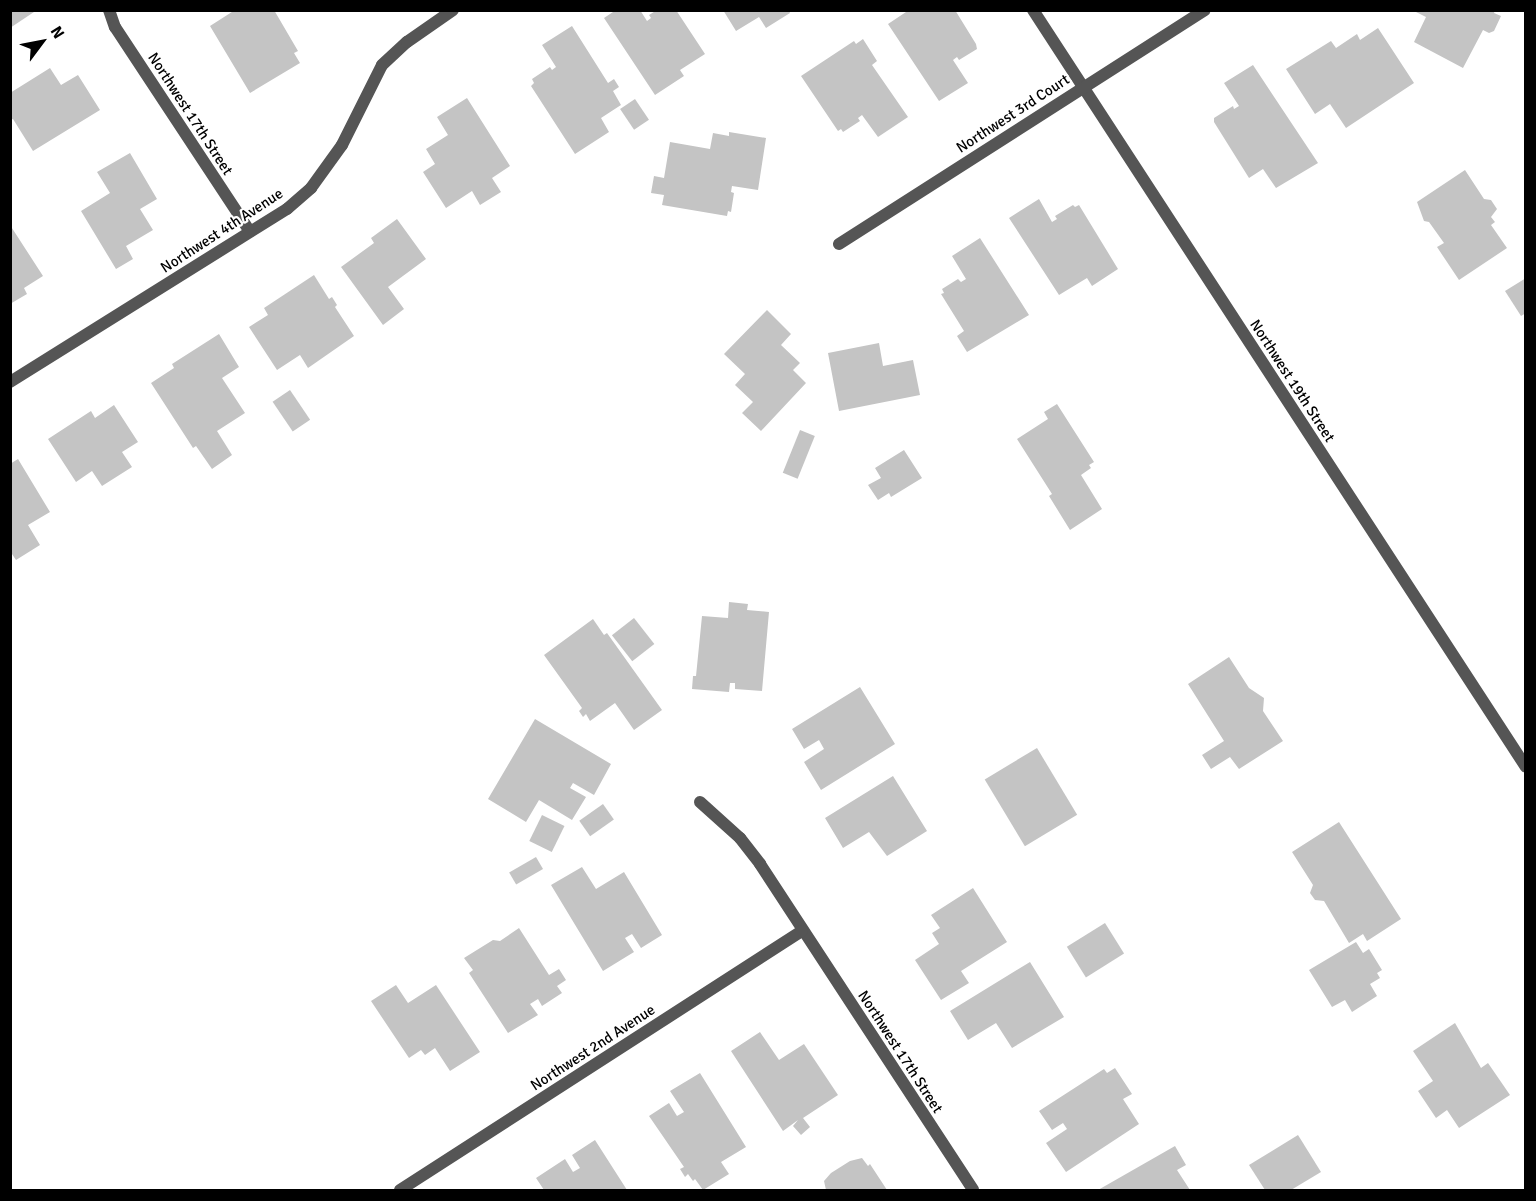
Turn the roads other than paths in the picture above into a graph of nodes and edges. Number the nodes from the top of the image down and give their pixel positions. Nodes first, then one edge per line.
1 (109, 10) edge
2 (453, 10) edge
3 (1033, 10) edge
4 (1204, 10) edge
5 (1083, 87) junction
6 (249, 232) junction
7 (839, 244) dead end
8 (10, 382) edge
9 (1526, 767) edge
10 (700, 802) dead end
11 (802, 931) junction
12 (399, 1191) edge
13 (973, 1191) edge

1 - 6 street, Northwest 17th Street
2 - 6 street, Northwest 4th Avenue
3 - 5 street, Northwest 19th Street
4 - 5 street, Northwest 3rd Court
5 - 7 street, Northwest 3rd Court
5 - 9 street, Northwest 19th Street
6 - 8 street, Northwest 4th Avenue
10 - 11 street, Northwest 17th Street
11 - 12 street, Northwest 2nd Avenue
11 - 13 street, Northwest 17th Street

